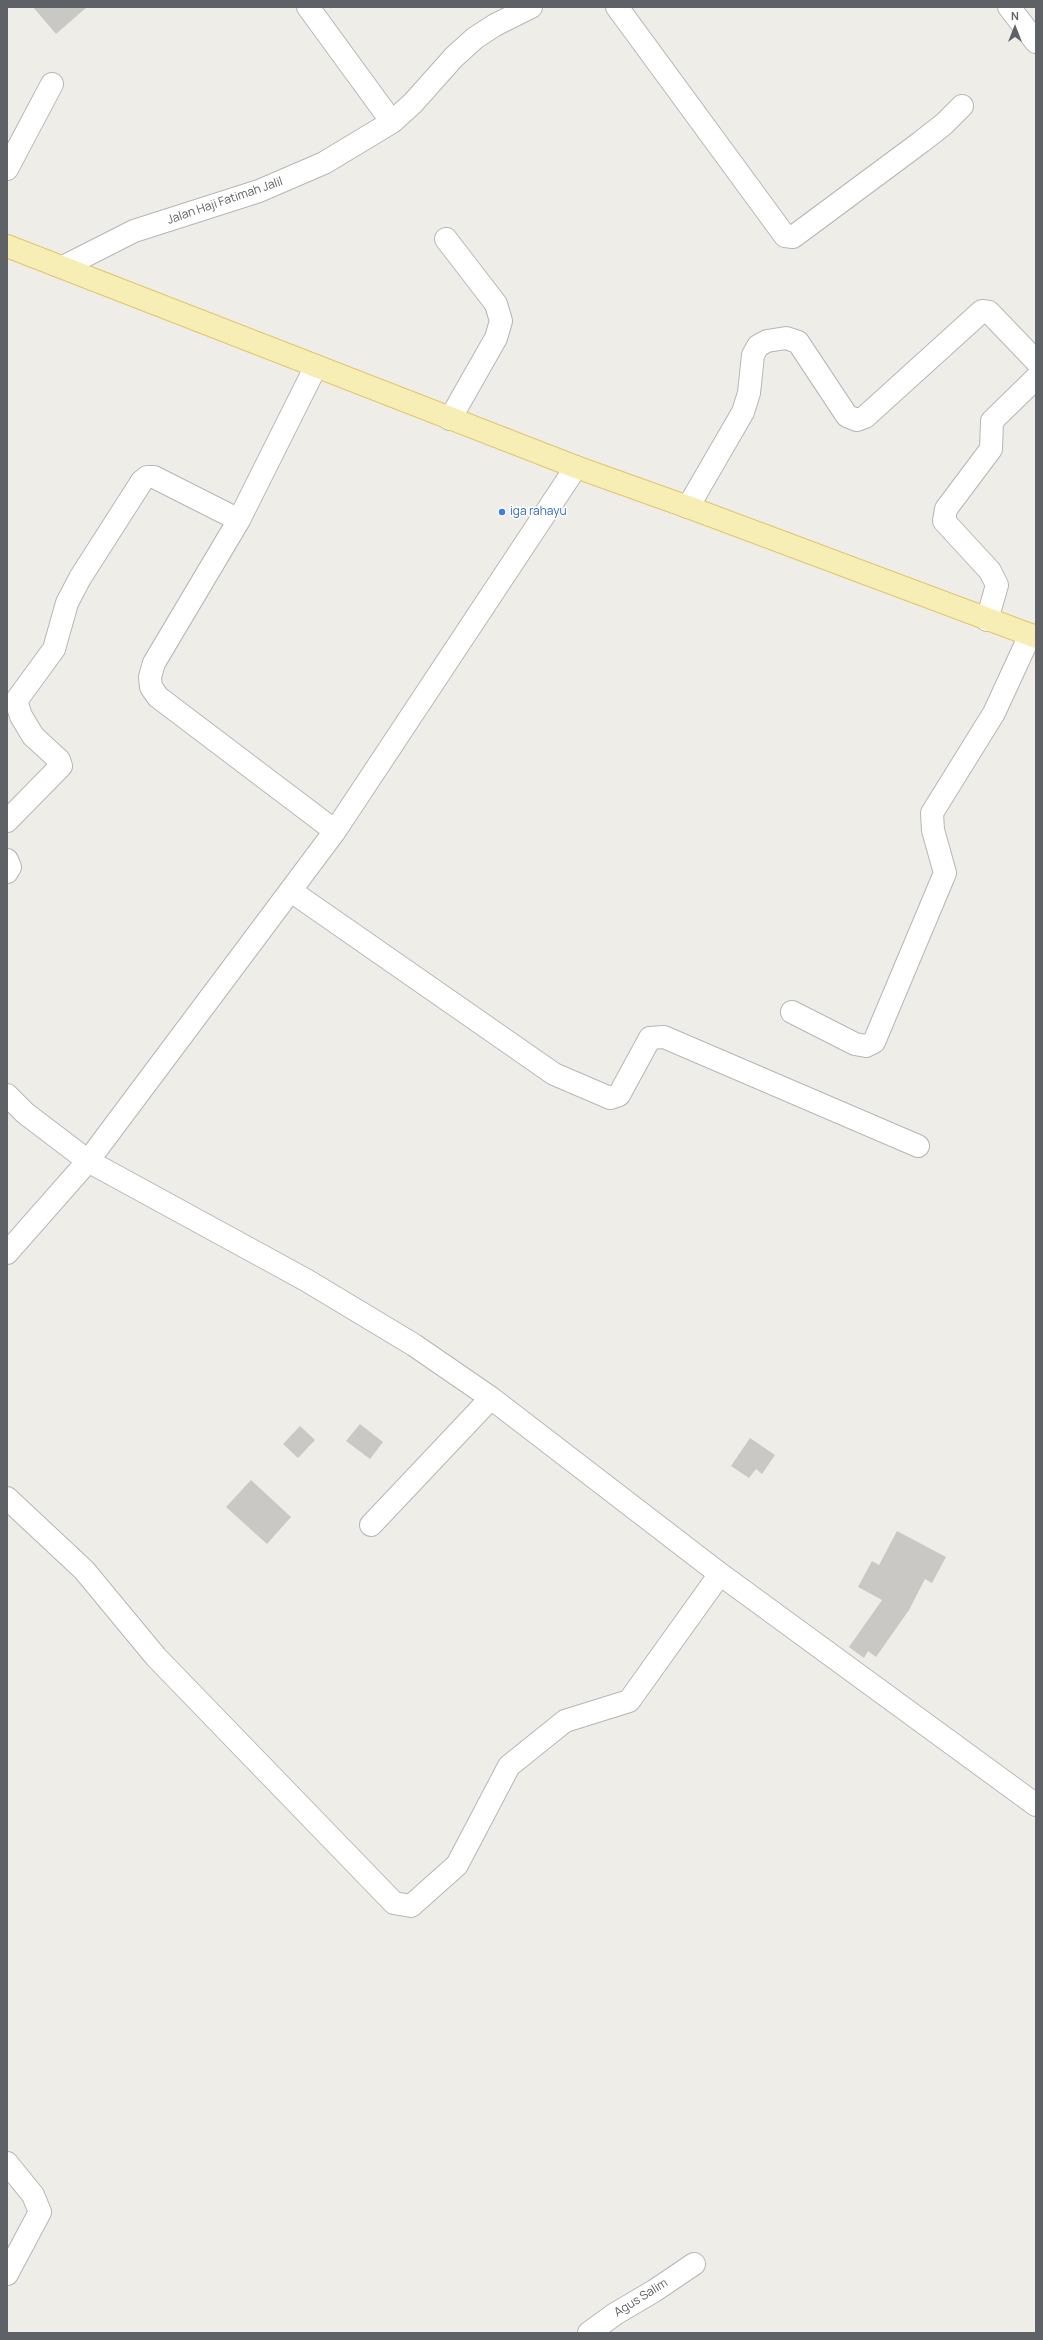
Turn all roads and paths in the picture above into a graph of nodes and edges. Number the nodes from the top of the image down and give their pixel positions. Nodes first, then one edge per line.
1 (308, 7) edge
2 (531, 7) edge
3 (617, 7) edge
4 (1009, 7) edge
5 (1033, 33) edge
6 (52, 84) dead end
7 (962, 106) dead end
8 (392, 122) junction
9 (7, 169) edge
10 (446, 239) dead end
11 (7, 246) edge
12 (63, 267) junction
13 (1036, 361) edge
14 (316, 366) junction
15 (1036, 378) edge
16 (450, 419) junction
17 (576, 467) junction
18 (688, 507) junction
19 (239, 520) junction
20 (987, 620) junction
21 (1033, 636) edge
22 (11, 700) edge
23 (7, 821) edge
24 (335, 832) junction
25 (7, 860) edge
26 (7, 872) edge
27 (291, 891) junction
28 (792, 1012) dead end
29 (7, 1095) edge
30 (918, 1146) dead end
31 (88, 1161) junction
32 (7, 1253) edge
33 (492, 1398) junction
34 (7, 1498) edge
35 (371, 1525) dead end
36 (720, 1574) junction
37 (1036, 1805) edge
38 (7, 2163) edge
39 (694, 2264) dead end
40 (7, 2274) edge
41 (589, 2333) edge

1 - 8 street
2 - 8 street, Jalan Haji Fatimah Jalil
3 - 7 street
4 - 5 street
6 - 9 street
8 - 12 street, Jalan Haji Fatimah Jalil
10 - 16 street
11 - 12 main road
12 - 14 main road
13 - 18 street
14 - 16 main road
14 - 19 street
15 - 20 street
16 - 17 main road
17 - 18 main road
17 - 24 street
18 - 20 main road
19 - 22 street
19 - 24 street
20 - 21 main road
21 - 28 street
22 - 23 street
24 - 27 street
25 - 26 street
27 - 30 street
27 - 31 street
29 - 31 street
31 - 32 street
31 - 33 street
33 - 35 street
33 - 36 street
34 - 36 street
36 - 37 street
38 - 40 street
39 - 41 street, Agus Salim

